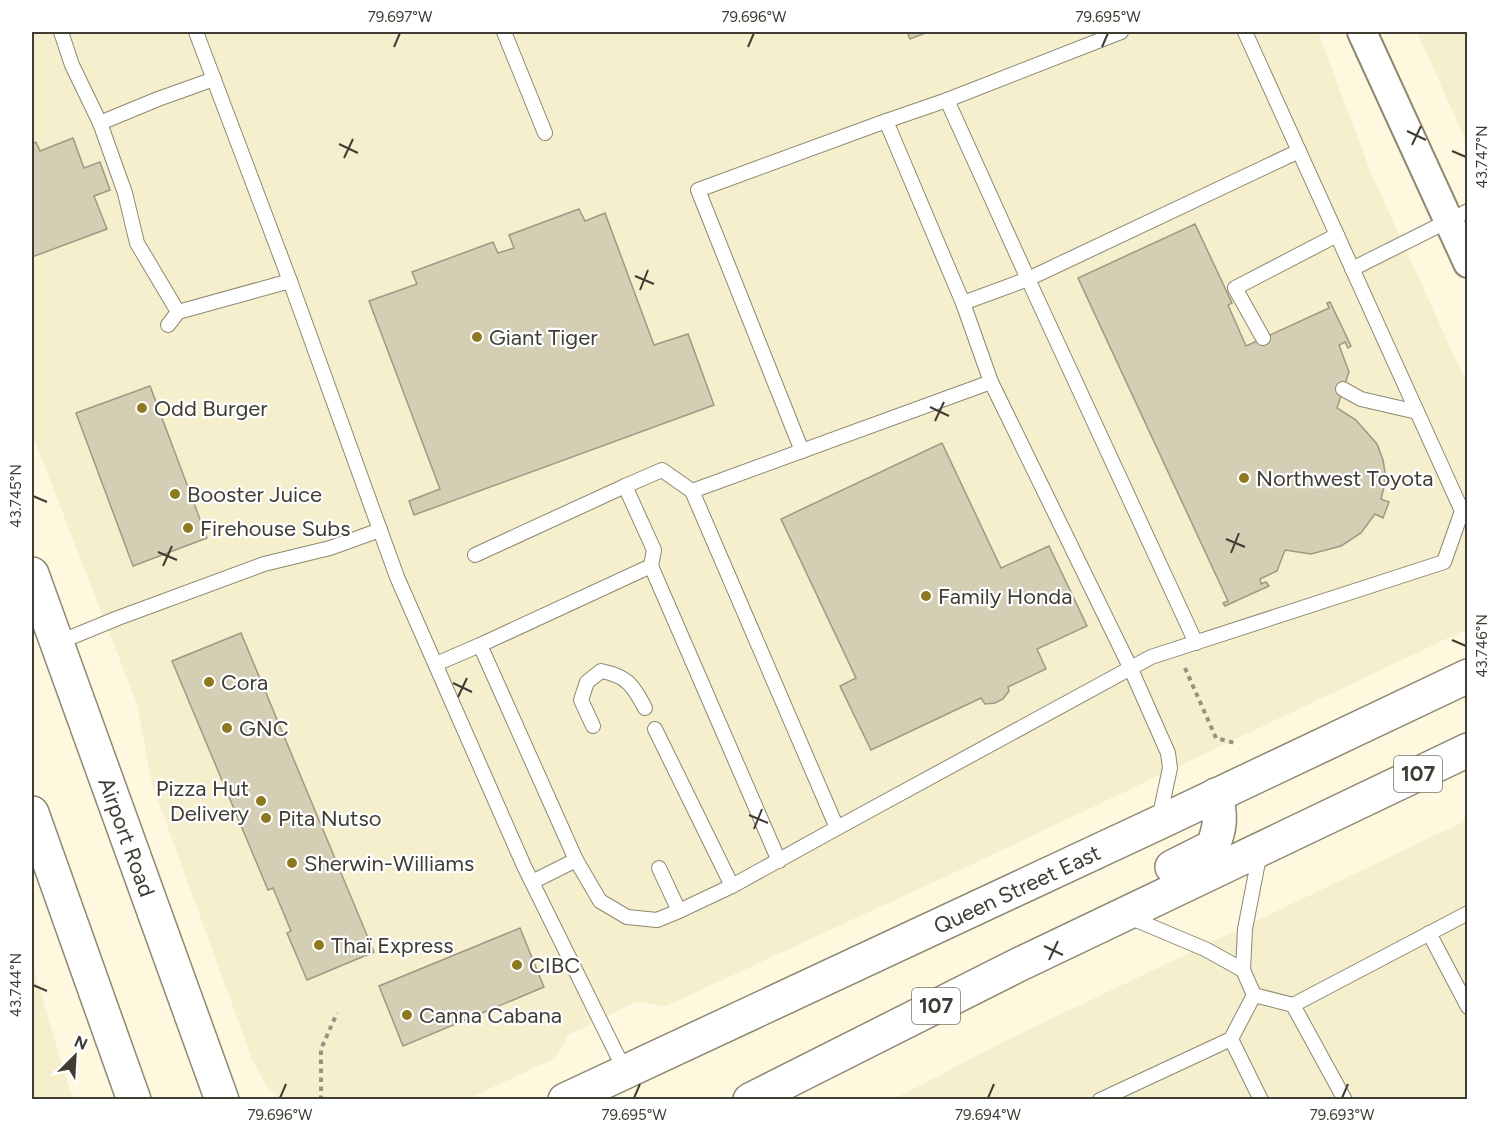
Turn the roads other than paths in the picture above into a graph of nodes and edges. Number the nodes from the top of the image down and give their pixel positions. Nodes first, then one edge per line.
1 (61, 32) edge
2 (196, 32) edge
3 (504, 32) edge
4 (1121, 32) edge
5 (1245, 32) edge
6 (1362, 32) edge
7 (214, 79) junction
8 (947, 100) junction
9 (886, 121) junction
10 (100, 123) junction
11 (545, 133) dead end
12 (1299, 151) junction
13 (1457, 216) edge
14 (1337, 235) junction
15 (1467, 262) edge
16 (1352, 268) junction
17 (1028, 279) junction
18 (290, 280) junction
19 (963, 303) junction
20 (178, 312) junction
21 (168, 325) dead end
22 (1263, 338) dead end
23 (991, 382) junction
24 (1343, 389) dead end
25 (1417, 412) junction
26 (802, 451) junction
27 (625, 486) junction
28 (692, 491) junction
29 (381, 530) junction
30 (475, 555) dead end
31 (651, 566) junction
32 (32, 574) edge
33 (57, 643) junction
34 (1196, 643) junction
35 (480, 645) junction
36 (436, 664) junction
37 (1130, 667) junction
38 (1467, 676) edge
39 (645, 708) dead end
40 (593, 726) dead end
41 (655, 729) dead end
42 (1467, 750) edge
43 (1216, 795) junction
44 (32, 813) edge
45 (1158, 823) junction
46 (837, 828) junction
47 (1260, 850) junction
48 (576, 860) junction
49 (779, 861) junction
50 (659, 868) dead end
51 (532, 882) junction
52 (732, 886) junction
53 (679, 911) junction
54 (1467, 913) edge
55 (1124, 915) junction
56 (1429, 933) junction
57 (1243, 970) junction
58 (1254, 995) junction
59 (1465, 1000) edge
60 (1293, 1005) junction
61 (1231, 1039) junction
62 (625, 1071) junction
63 (134, 1100) edge
64 (222, 1100) edge
65 (566, 1100) edge
66 (750, 1100) edge
67 (1100, 1100) edge
68 (1261, 1100) edge
69 (1345, 1100) edge

1 - 10 lane
2 - 7 lane
3 - 11 lane
4 - 8 lane
5 - 12 lane
6 - 13 street
7 - 10 lane
7 - 18 lane
8 - 9 lane
8 - 17 lane
9 - 19 lane
9 - 26 lane
10 - 20 lane
12 - 14 lane
12 - 17 lane
13 - 15 street
13 - 16 lane
14 - 16 lane
14 - 22 lane
16 - 25 lane
17 - 19 lane
17 - 34 lane
18 - 20 lane
18 - 29 lane
19 - 23 lane
20 - 21 lane
23 - 26 lane
23 - 37 lane
24 - 25 lane
25 - 34 lane
26 - 28 lane
27 - 28 lane
27 - 30 lane
27 - 31 lane
28 - 46 lane
29 - 33 lane
29 - 36 lane
31 - 35 lane
31 - 49 lane
32 - 33 main road, Airport Road
33 - 64 main road, Airport Road
34 - 37 lane
35 - 36 lane
35 - 48 lane
36 - 51 lane
37 - 45 lane
37 - 46 lane
38 - 43 main road, Queen Street East
39 - 40 lane
41 - 52 lane
42 - 47 main road, 107
43 - 45 main road, Queen Street East
43 - 55 main road
44 - 63 main road
45 - 62 main road, Queen Street East
46 - 49 lane
47 - 55 main road, 107
47 - 57 lane
48 - 51 lane
48 - 53 lane
49 - 52 lane
50 - 53 lane
51 - 62 lane
52 - 53 lane
54 - 56 lane
55 - 57 lane
55 - 66 main road, 107
56 - 59 lane
56 - 60 lane
57 - 58 lane
58 - 60 lane
58 - 61 lane
60 - 69 lane
61 - 67 lane
61 - 68 lane
62 - 65 main road, Queen Street East

